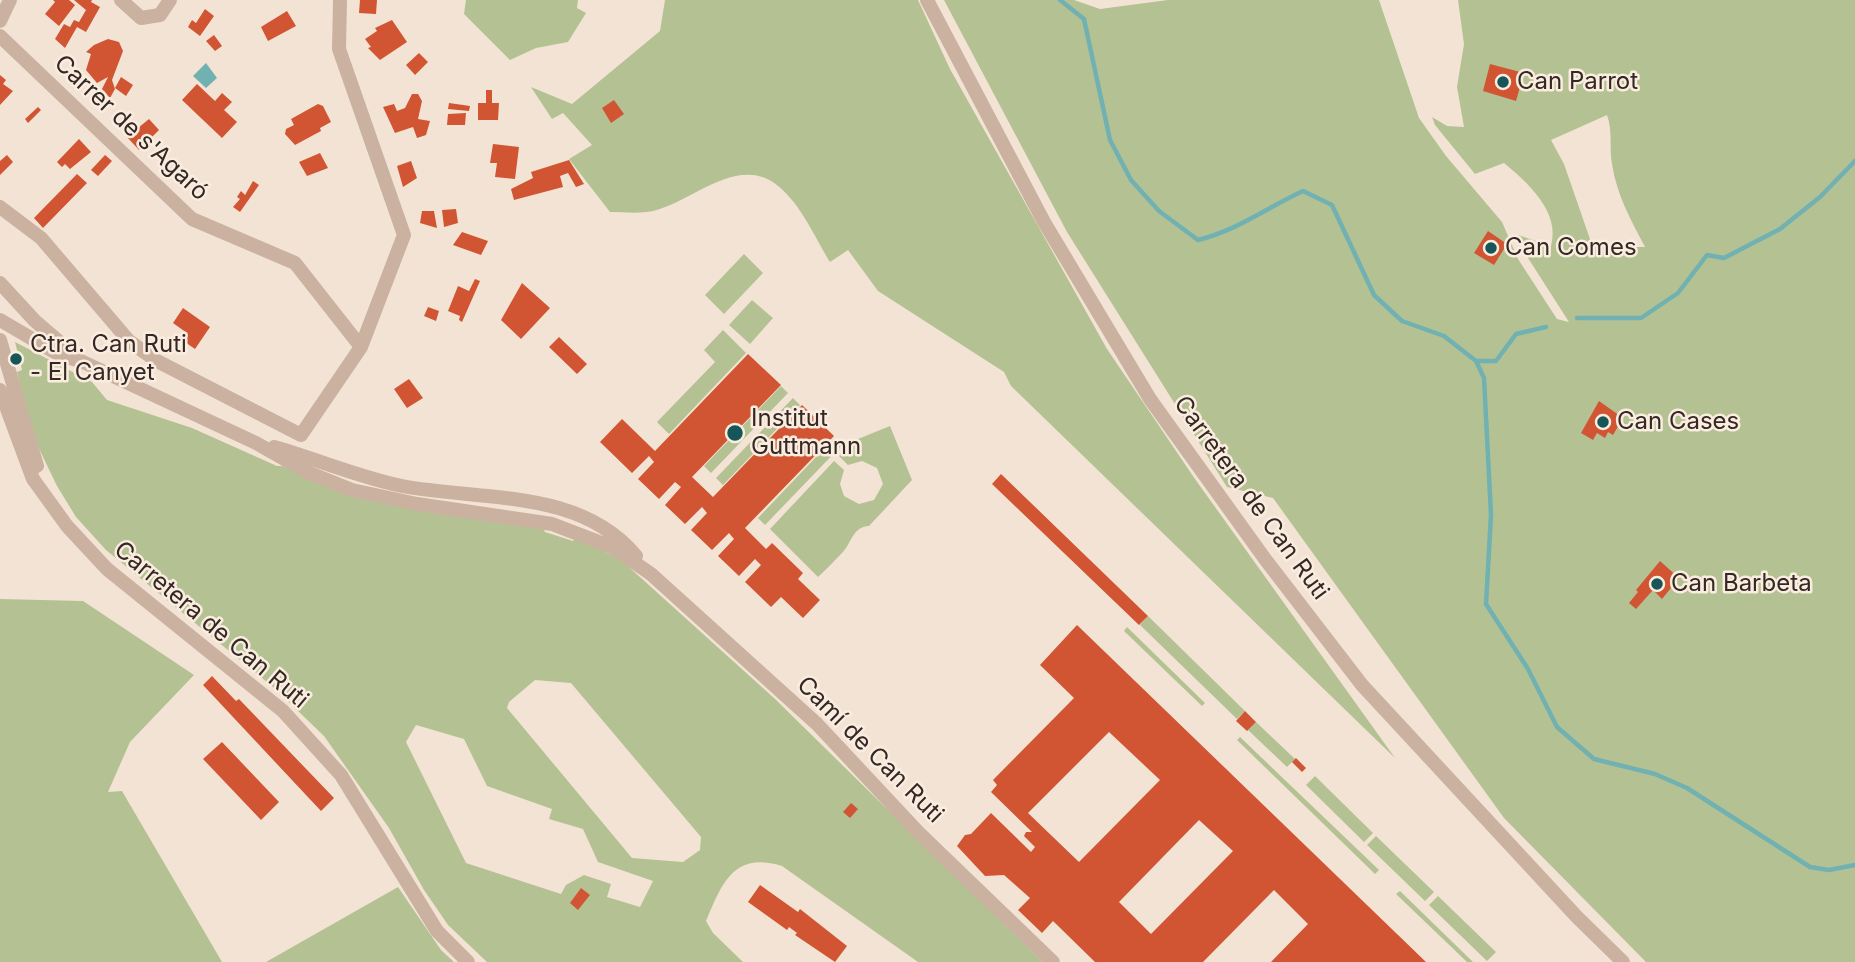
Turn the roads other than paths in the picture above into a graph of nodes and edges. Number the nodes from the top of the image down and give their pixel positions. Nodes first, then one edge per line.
1 (10, 0) edge
2 (121, 0) edge
3 (170, 0) edge
4 (340, 0) edge
5 (927, 0) edge
6 (0, 22) edge
7 (0, 36) edge
8 (0, 207) edge
9 (0, 283) edge
10 (0, 320) edge
11 (0, 340) edge
12 (361, 347) junction
13 (83, 362) junction
14 (0, 390) edge
15 (256, 443) junction
16 (340, 486) junction
17 (412, 488) junction
18 (46, 494) junction
19 (546, 505) junction
20 (462, 511) junction
21 (594, 539) junction
22 (651, 574) junction
23 (468, 962) edge
24 (1053, 962) edge
25 (1623, 962) edge

1 - 6 street
2 - 3 street
4 - 12 street
5 - 25 street, Carretera de Can Ruti
7 - 12 street, Carrer de s'Agaró
8 - 12 street
9 - 13 street, Camí de Can Ruti
10 - 13 street, Camí de Can Ruti
11 - 18 street, Carretera de Can Ruti
13 - 15 street, Camí de Can Ruti
14 - 18 street, Carretera de Can Ruti
15 - 16 street, Camí de Can Ruti
15 - 17 street, Camí de Can Ruti
16 - 17 street, Camí de Can Ruti
16 - 20 street, Camí de Can Ruti
17 - 19 street, Camí de Can Ruti
18 - 23 street, Carretera de Can Ruti
19 - 20 street, Camí de Can Ruti
19 - 21 street, Camí de Can Ruti
19 - 22 street, Camí de Can Ruti
20 - 21 street, Camí de Can Ruti
21 - 22 street, Camí de Can Ruti
22 - 24 street, Camí de Can Ruti

